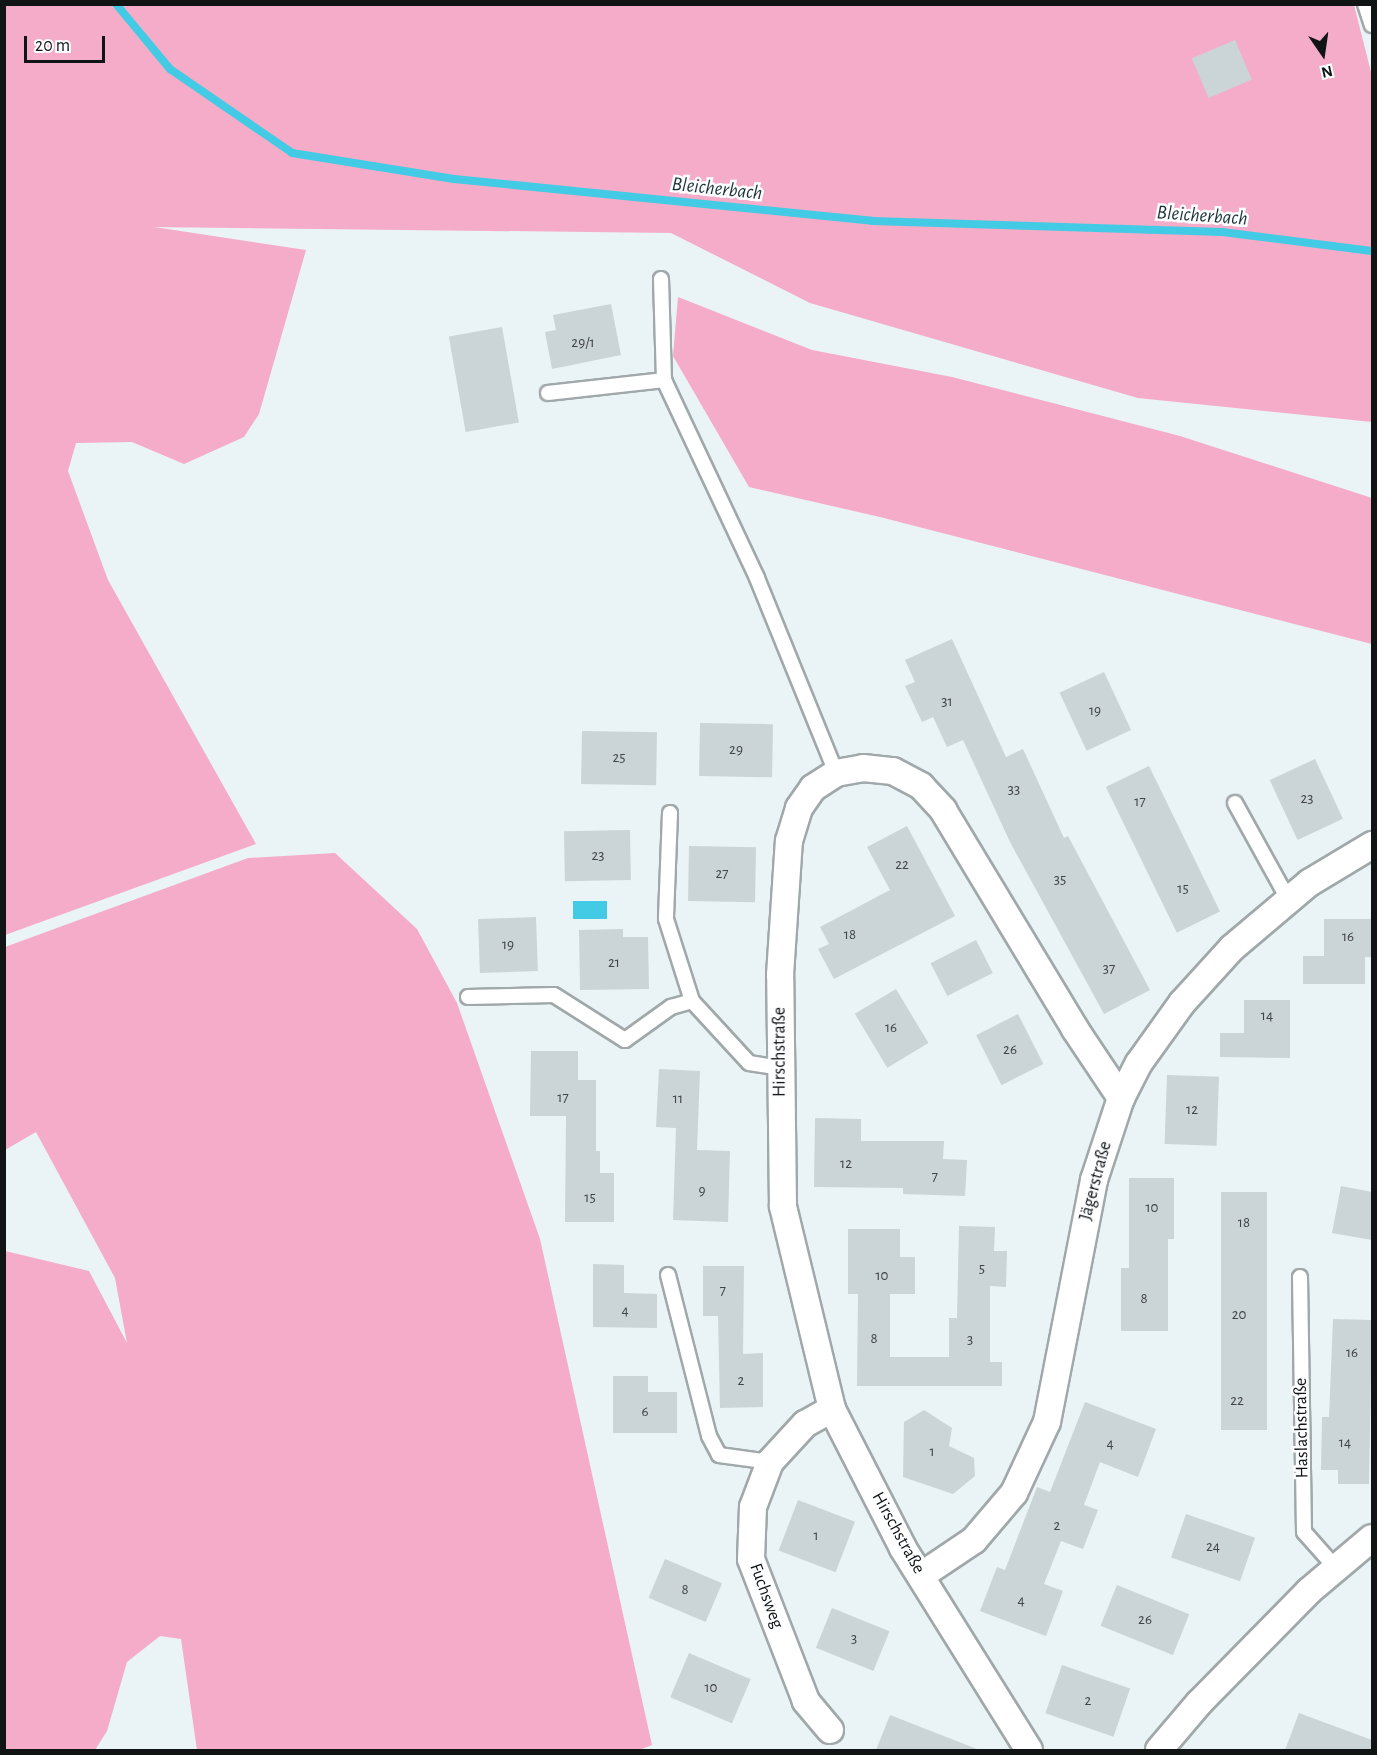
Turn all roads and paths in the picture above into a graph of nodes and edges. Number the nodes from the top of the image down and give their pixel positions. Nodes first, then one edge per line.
1 (1365, 4) edge
2 (1372, 26) edge
3 (661, 279) dead end
4 (664, 380) junction
5 (548, 393) dead end
6 (836, 773) junction
7 (1235, 803) dead end
8 (670, 813) dead end
9 (1372, 844) edge
10 (1289, 901) junction
11 (468, 997) dead end
12 (692, 1001) junction
13 (779, 1068) junction
14 (1121, 1098) junction
15 (668, 1275) dead end
16 (1300, 1277) dead end
17 (832, 1409) junction
18 (770, 1462) junction
19 (1372, 1538) edge
20 (1335, 1567) junction
21 (922, 1575) junction
22 (830, 1730) dead end
23 (1029, 1750) edge
24 (1159, 1750) edge

1 - 2 lane
3 - 4 lane
4 - 5 lane
4 - 6 lane
6 - 13 street, Hirschstraße
6 - 14 street, Hirschstraße
7 - 10 lane
8 - 12 lane
9 - 10 street, Jägerstraße
10 - 14 street, Jägerstraße
11 - 12 lane
12 - 13 lane
13 - 17 street, Hirschstraße
14 - 21 street, Jägerstraße
15 - 18 lane
16 - 20 lane, Haslachstraße
17 - 18 street, Fuchsweg
17 - 21 street, Hirschstraße
18 - 22 street, Fuchsweg
19 - 20 street
20 - 24 street
21 - 23 street, Hirschstraße

